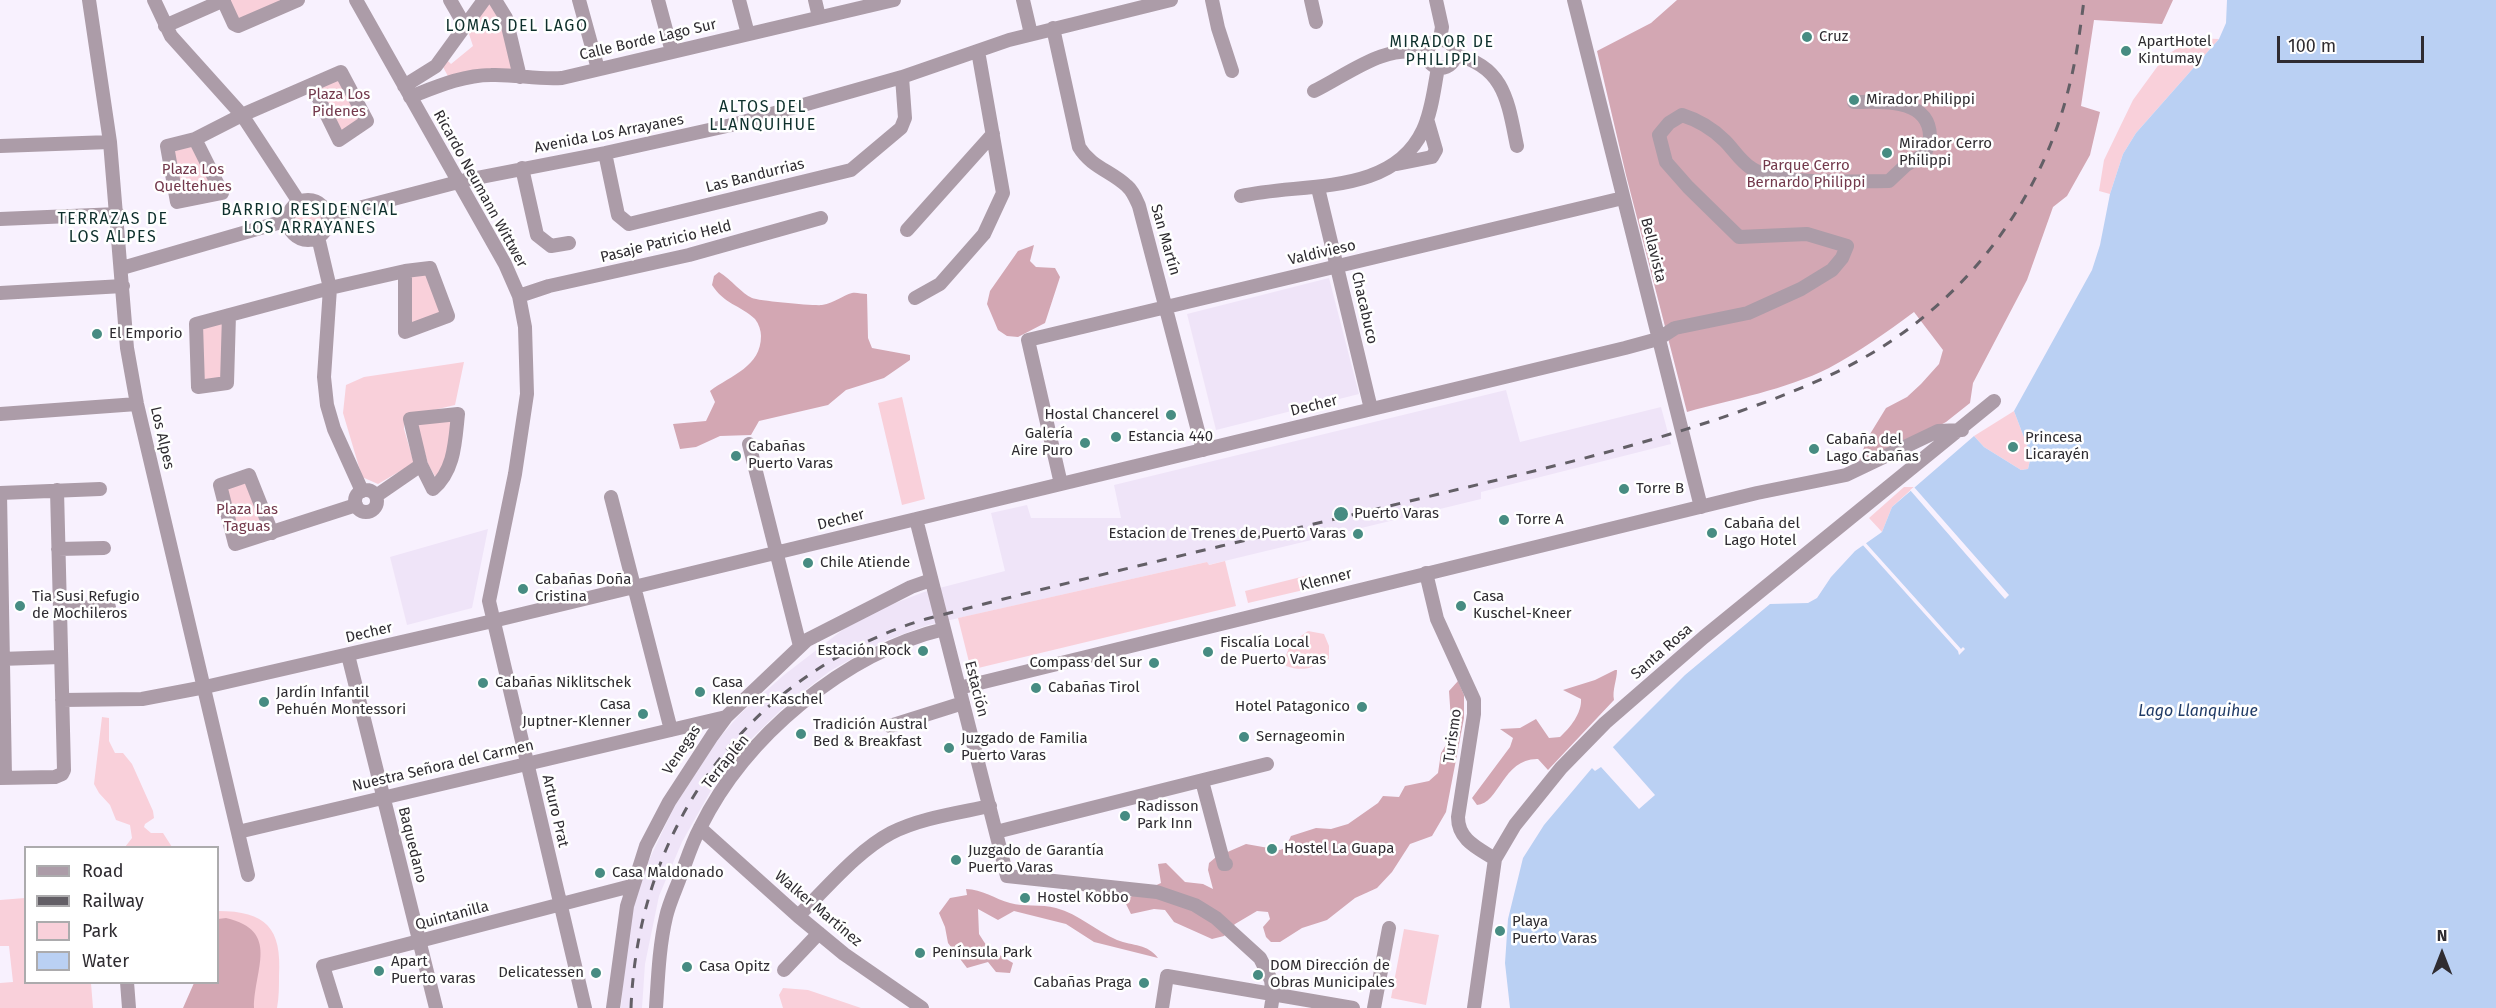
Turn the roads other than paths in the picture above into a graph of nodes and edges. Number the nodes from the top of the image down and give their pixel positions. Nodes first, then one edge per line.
1 (88, 0) edge
2 (154, 0) edge
3 (223, 0) edge
4 (298, 0) edge
5 (356, 0) edge
6 (450, 0) edge
7 (484, 0) edge
8 (495, 0) edge
9 (579, 0) edge
10 (658, 0) edge
11 (739, 0) edge
12 (815, 0) edge
13 (894, 0) edge
14 (1023, 0) edge
15 (1171, 0) edge
16 (1212, 0) edge
17 (1311, 0) edge
18 (1436, 0) edge
19 (1574, 0) edge
20 (819, 17) junction
21 (1316, 22) dead end
22 (165, 26) junction
23 (465, 26) junction
24 (1053, 28) junction
25 (748, 34) junction
26 (1031, 34) junction
27 (1440, 39) junction
28 (672, 51) junction
29 (978, 51) junction
30 (1426, 54) junction
31 (1455, 55) junction
32 (436, 66) junction
33 (1438, 68) junction
34 (598, 69) junction
35 (1232, 71) dead end
36 (520, 77) junction
37 (903, 77) junction
38 (446, 83) junction
39 (312, 85) junction
40 (407, 91) junction
41 (1314, 91) dead end
42 (1854, 102) dead end
43 (242, 115) junction
44 (1427, 119) junction
45 (993, 134) junction
46 (195, 139) junction
47 (110, 142) junction
48 (0, 146) edge
49 (1517, 146) dead end
50 (605, 153) junction
51 (1395, 164) junction
52 (522, 168) junction
53 (458, 182) junction
54 (1318, 188) junction
55 (1241, 196) dead end
56 (1623, 198) junction
57 (298, 202) junction
58 (118, 214) junction
59 (328, 216) junction
60 (821, 218) dead end
61 (0, 219) edge
62 (288, 220) junction
63 (907, 230) dead end
64 (318, 237) junction
65 (569, 243) dead end
66 (1337, 266) junction
67 (122, 268) junction
68 (405, 271) junction
69 (123, 286) junction
70 (330, 288) junction
71 (0, 293) edge
72 (519, 296) junction
73 (915, 298) dead end
74 (1166, 307) junction
75 (229, 315) junction
76 (1658, 339) junction
77 (1625, 348) junction
78 (1662, 356) junction
79 (1994, 401) dead end
80 (137, 404) junction
81 (1371, 409) junction
82 (0, 414) edge
83 (1962, 430) junction
84 (749, 444) dead end
85 (1203, 450) junction
86 (421, 465) junction
87 (1060, 484) junction
88 (100, 489) dead end
89 (57, 490) junction
90 (362, 491) junction
91 (0, 493) edge
92 (376, 496) junction
93 (611, 497) dead end
94 (356, 505) junction
95 (1701, 507) junction
96 (916, 519) junction
97 (272, 533) junction
98 (104, 548) dead end
99 (58, 549) junction
100 (776, 553) junction
101 (1426, 573) junction
102 (931, 580) junction
103 (635, 587) junction
104 (109, 607) dead end
105 (60, 608) junction
106 (493, 621) junction
107 (944, 629) junction
108 (800, 646) junction
109 (348, 654) junction
110 (60, 657) junction
111 (2, 659) edge
112 (205, 687) junction
113 (959, 688) junction
114 (62, 700) junction
115 (963, 703) junction
116 (726, 717) junction
117 (890, 726) dead end
118 (671, 730) junction
119 (527, 764) junction
120 (1267, 764) dead end
121 (3, 778) edge
122 (1202, 781) junction
123 (383, 797) junction
124 (990, 806) junction
125 (699, 828) junction
126 (238, 832) junction
127 (996, 832) junction
128 (1496, 859) junction
129 (1226, 864) dead end
130 (248, 875) dead end
131 (631, 886) junction
132 (561, 905) junction
133 (798, 916) junction
134 (1389, 928) dead end
135 (819, 933) junction
136 (420, 942) junction
137 (1480, 966) junction
138 (784, 970) dead end
139 (127, 984) edge
140 (1272, 1001) edge
141 (129, 1008) edge
142 (336, 1008) edge
143 (436, 1008) edge
144 (585, 1008) edge
145 (613, 1008) edge
146 (656, 1008) edge
147 (922, 1008) edge
148 (1162, 1008) edge
149 (1353, 1008) edge
150 (1374, 1008) edge
151 (1474, 1008) edge
152 (1484, 1008) edge

1 - 47 street, Los Alpes
2 - 22 street
3 - 4 street
3 - 22 street
5 - 40 street, Ricardo Neumann Wittwer
6 - 23 street
7 - 23 street
8 - 36 street
9 - 34 street
10 - 28 street
11 - 25 street
12 - 20 street
13 - 20 street, Calle Borde Lago Sur
14 - 26 street
15 - 24 street, Avenida Los Arrayanes
16 - 35 street
17 - 21 street
18 - 27 street
19 - 56 street, Bellavista
20 - 25 street, Calle Borde Lago Sur
22 - 43 street
23 - 32 street
24 - 26 street, Avenida Los Arrayanes
24 - 74 street, San Martín
25 - 28 street, Calle Borde Lago Sur
26 - 29 street, Avenida Los Arrayanes
27 - 30 street
27 - 31 street
28 - 34 street, Calle Borde Lago Sur
29 - 37 street, Avenida Los Arrayanes
29 - 45 street
30 - 33 street
30 - 41 street
31 - 33 street
31 - 49 street
32 - 38 street
32 - 40 street
33 - 44 street
34 - 36 street, Calle Borde Lago Sur
36 - 38 street, Calle Borde Lago Sur
37 - 50 street, Avenida Los Arrayanes
37 - 50 street, Las Bandurrias
38 - 40 street, Calle Borde Lago Sur
39 - 39 street
39 - 43 street
40 - 53 street, Ricardo Neumann Wittwer
42 - 76 street, Decher
43 - 46 street
43 - 57 street
44 - 51 street
44 - 51 street
45 - 63 street
45 - 73 street
46 - 46 street
47 - 48 street
47 - 58 street, Los Alpes
50 - 52 street, Avenida Los Arrayanes
51 - 54 street
52 - 53 street, Avenida Los Arrayanes
52 - 65 street
53 - 59 street, Avenida Los Arrayanes
53 - 72 street, Ricardo Neumann Wittwer
54 - 55 street
54 - 66 street, Chacabuco
56 - 66 street, Valdivieso
56 - 76 street, Bellavista
57 - 59 street
57 - 62 street
58 - 61 street
58 - 67 street, Los Alpes
59 - 64 street
60 - 72 street, Pasaje Patricio Held
62 - 64 street
62 - 67 street
64 - 70 street
66 - 74 street, Valdivieso
66 - 81 street, Chacabuco
67 - 69 street, Los Alpes
68 - 68 street
68 - 70 street
69 - 71 street
69 - 80 street, Los Alpes
70 - 75 street
70 - 90 street
72 - 106 street, Ricardo Neumann Wittwer
74 - 85 street, San Martín
74 - 87 street, Valdivieso
75 - 75 street
76 - 77 street, Decher
76 - 78 street, Bellavista
77 - 78 street, Decher
77 - 81 street, Decher
78 - 95 street, Bellavista
79 - 83 street, Santa Rosa
80 - 82 street
80 - 112 street, Los Alpes
81 - 85 street, Decher
83 - 95 street, Klenner
83 - 128 street, Santa Rosa
84 - 100 street
85 - 87 street, Decher
86 - 86 street
86 - 92 street
87 - 96 street, Decher
88 - 89 street
89 - 91 street
89 - 99 street
90 - 92 street
90 - 94 street
91 - 111 street
92 - 94 street
93 - 103 street
94 - 97 street
95 - 101 street, Klenner
96 - 100 street, Decher
96 - 102 street, Estación
97 - 97 street
98 - 99 street
99 - 105 street
100 - 103 street, Decher
100 - 108 street
101 - 113 street, Klenner
101 - 128 street, Turismo
102 - 107 street, Estación
102 - 108 street, Venegas
103 - 106 street, Decher
103 - 118 street
104 - 105 street
105 - 110 street
106 - 109 street, Decher
106 - 119 street, Arturo Prat
107 - 113 street, Estación
107 - 125 street, Terraplén
108 - 116 street, Venegas
109 - 112 street, Decher
109 - 123 street, Baquedano
110 - 111 street
110 - 114 street
111 - 121 street
112 - 114 street, Decher
112 - 126 street, Los Alpes
113 - 115 street, Estación
114 - 121 street
115 - 117 street
115 - 124 street, Estación
116 - 118 street, Nuestra Señora del Carmen
116 - 131 street, Venegas
118 - 119 street, Nuestra Señora del Carmen
119 - 123 street, Nuestra Señora del Carmen
119 - 132 street, Arturo Prat
120 - 122 street
122 - 127 street
122 - 129 street
123 - 126 street, Nuestra Señora del Carmen
123 - 136 street, Baquedano
124 - 127 street, Estación
124 - 133 street
125 - 133 street, Walker Martínez
125 - 146 street, Terraplén
126 - 130 street, Los Alpes
127 - 140 street, Estación
128 - 137 street, Santa Rosa
131 - 132 street, Quintanilla
131 - 145 street, Venegas
132 - 136 street, Quintanilla
132 - 144 street, Arturo Prat
133 - 135 street, Walker Martínez
134 - 150 street
135 - 138 street
135 - 147 street, Walker Martínez
136 - 142 street, Quintanilla
136 - 143 street, Baquedano
137 - 151 street, Santa Rosa
137 - 152 street
139 - 141 street
140 - 148 street
140 - 149 street

